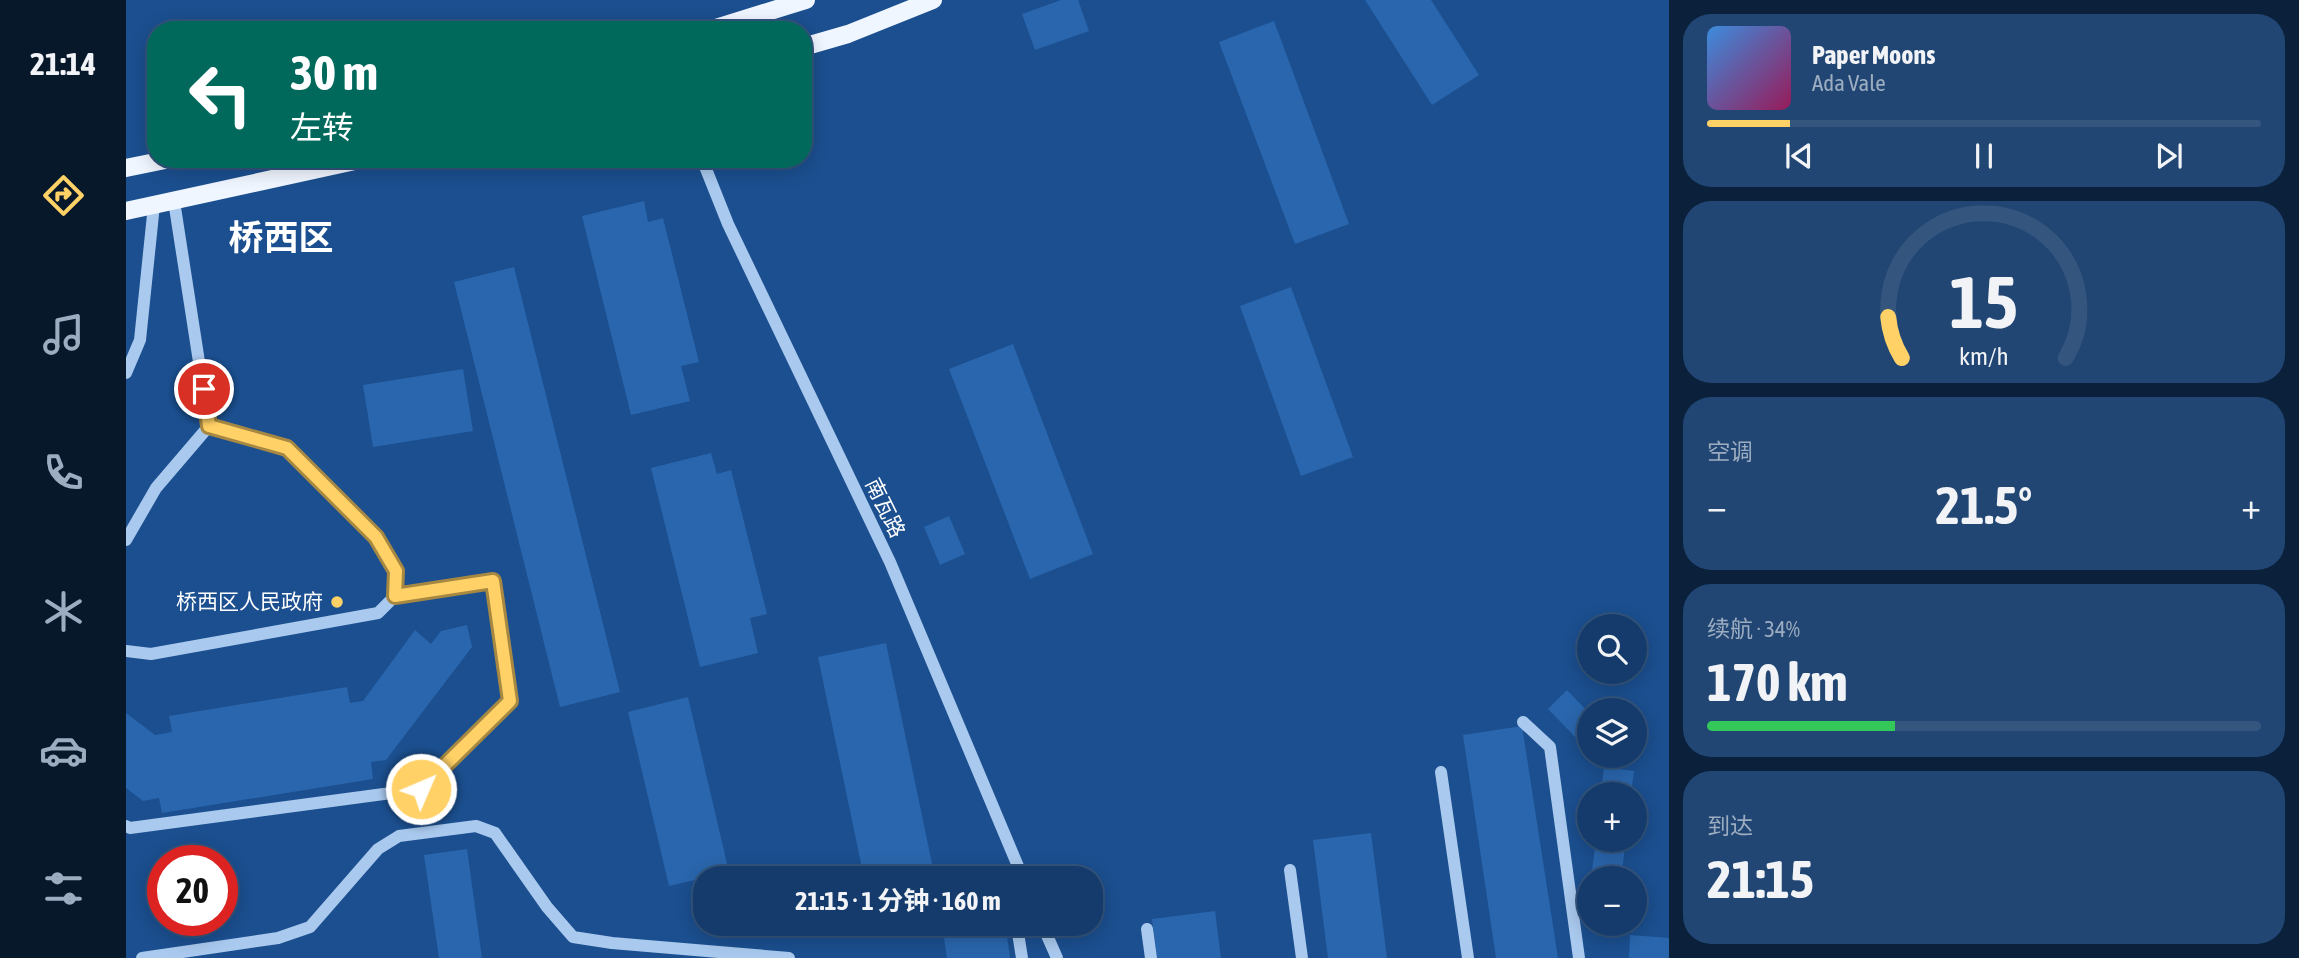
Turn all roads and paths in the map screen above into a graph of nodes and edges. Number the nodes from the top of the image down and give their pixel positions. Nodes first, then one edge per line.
1 (806, 0) edge
2 (933, 0) edge
3 (738, 21) edge
4 (812, 44) edge
5 (147, 164) edge
6 (126, 168) edge
7 (322, 168) edge
8 (706, 168) edge
9 (174, 201) junction
10 (154, 205) junction
11 (126, 211) edge
12 (126, 373) edge
13 (209, 426) junction
14 (126, 540) edge
15 (395, 596) junction
16 (126, 651) edge
17 (1523, 722) dead end
18 (1441, 772) dead end
19 (126, 826) edge
20 (1018, 866) edge
21 (1290, 870) dead end
22 (1147, 929) dead end
23 (1018, 936) edge
24 (1048, 936) edge
25 (142, 958) edge
26 (789, 958) edge
27 (1022, 958) edge
28 (1057, 958) edge
29 (1151, 958) edge
30 (1302, 958) edge
31 (1468, 958) edge
32 (1578, 958) edge

1 - 3 main road
2 - 4 main road
5 - 6 main road
7 - 9 main road
8 - 20 street, 南瓦路
9 - 10 main road
9 - 13 street
10 - 11 main road
10 - 12 street
13 - 14 street
13 - 15 street
15 - 16 street
15 - 19 street
17 - 32 street
18 - 31 street
21 - 30 street
22 - 29 street
23 - 27 street
24 - 28 street
25 - 26 street

